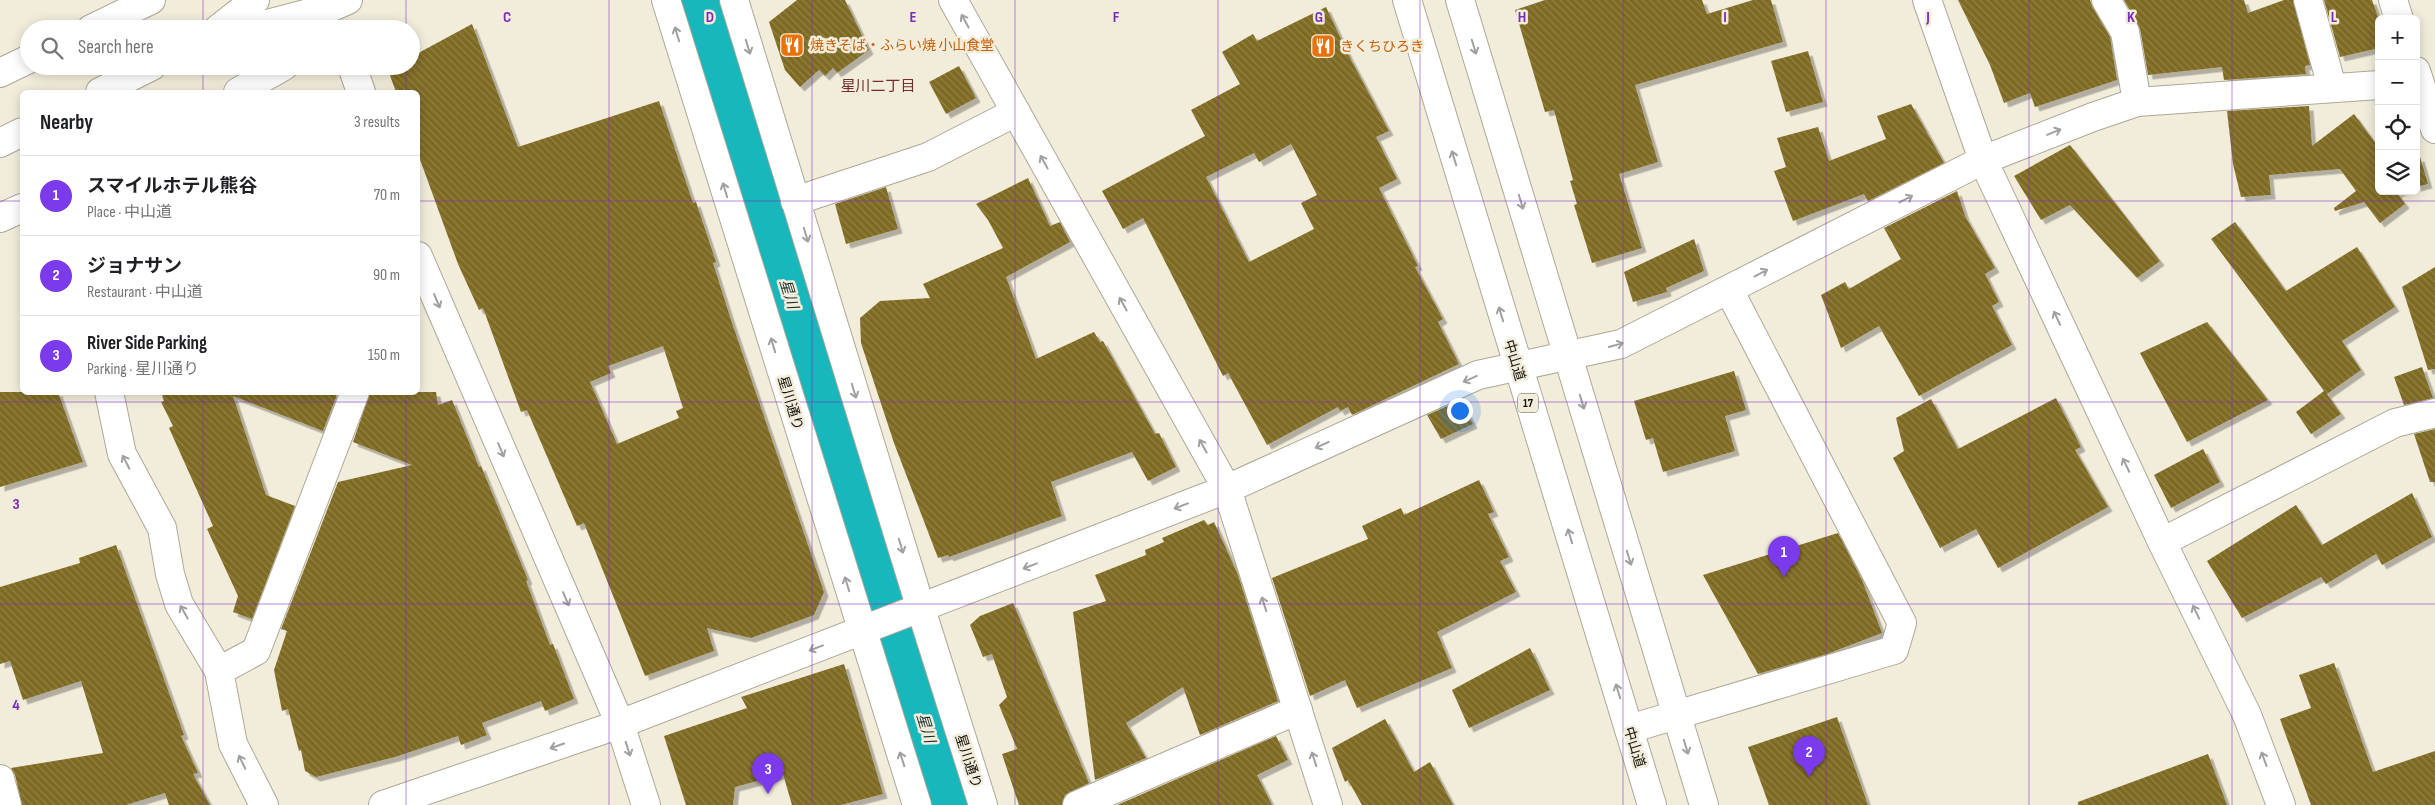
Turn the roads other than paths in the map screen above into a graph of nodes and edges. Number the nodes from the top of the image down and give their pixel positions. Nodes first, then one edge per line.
1 (255, 0) edge
2 (666, 0) edge
3 (734, 0) edge
4 (953, 0) edge
5 (1407, 0) edge
6 (1460, 0) edge
7 (1927, 0) edge
8 (2106, 0) edge
9 (2308, 0) edge
10 (2393, 0) edge
11 (138, 3) edge
12 (334, 13) edge
13 (2398, 15) edge
14 (108, 20) edge
15 (229, 20) edge
16 (296, 20) edge
17 (20, 63) edge
18 (0, 72) edge
19 (134, 75) edge
20 (268, 75) edge
21 (355, 75) edge
22 (2422, 79) edge
23 (2375, 85) edge
24 (2332, 87) junction
25 (104, 90) edge
26 (242, 90) edge
27 (361, 90) edge
28 (2137, 102) junction
29 (1016, 112) junction
30 (2435, 129) edge
31 (20, 133) edge
32 (0, 143) edge
33 (1983, 160) junction
34 (795, 201) junction
35 (20, 209) edge
36 (0, 218) edge
37 (420, 261) edge
38 (1729, 290) junction
39 (1568, 356) junction
40 (1517, 366) junction
41 (110, 395) edge
42 (354, 395) edge
43 (2435, 413) edge
44 (1227, 488) junction
45 (2162, 542) junction
46 (921, 608) junction
47 (861, 630) junction
48 (219, 671) junction
49 (1298, 710) junction
50 (1676, 716) junction
51 (620, 724) junction
52 (1629, 729) junction
53 (0, 779) edge
54 (7, 805) edge
55 (264, 805) edge
56 (383, 805) edge
57 (646, 805) edge
58 (916, 805) edge
59 (984, 805) edge
60 (1078, 805) edge
61 (1328, 805) edge
62 (1652, 805) edge
63 (1704, 805) edge
64 (2281, 805) edge

1 - 15 main road
47 -> 2 main road, 星川通り
3 -> 34 main road, 星川通り
29 -> 4 main road
40 -> 5 main road, 中山道 / 17
6 -> 39 main road
7 - 33 main road
8 - 28 main road
9 - 24 main road
10 - 13 main road
11 - 14 main road
12 - 16 main road
17 - 18 main road
19 - 25 main road
20 - 26 main road
21 - 27 main road
22 - 30 main road
23 - 24 main road
24 - 28 main road
33 -> 28 main road
29 - 34 main road
44 -> 29 main road
31 - 32 main road
38 -> 33 main road
45 -> 33 main road
34 -> 46 main road, 星川通り
35 - 36 main road
37 -> 51 main road
39 -> 38 main road
38 - 50 main road
39 - 40 main road
39 -> 50 main road
40 -> 44 main road
52 -> 40 main road, 中山道 / 17
48 -> 41 main road
42 - 48 main road
43 - 45 main road
44 -> 46 main road
49 -> 44 main road
64 -> 45 main road
46 - 47 main road
46 - 59 main road, 星川通り
47 -> 51 main road
58 -> 47 main road, 星川通り
55 -> 48 main road
49 - 60 main road
61 -> 49 main road
50 - 52 main road
50 -> 63 main road
51 -> 56 main road
51 -> 57 main road
52 - 62 main road, 中山道 / 17
53 - 54 main road

